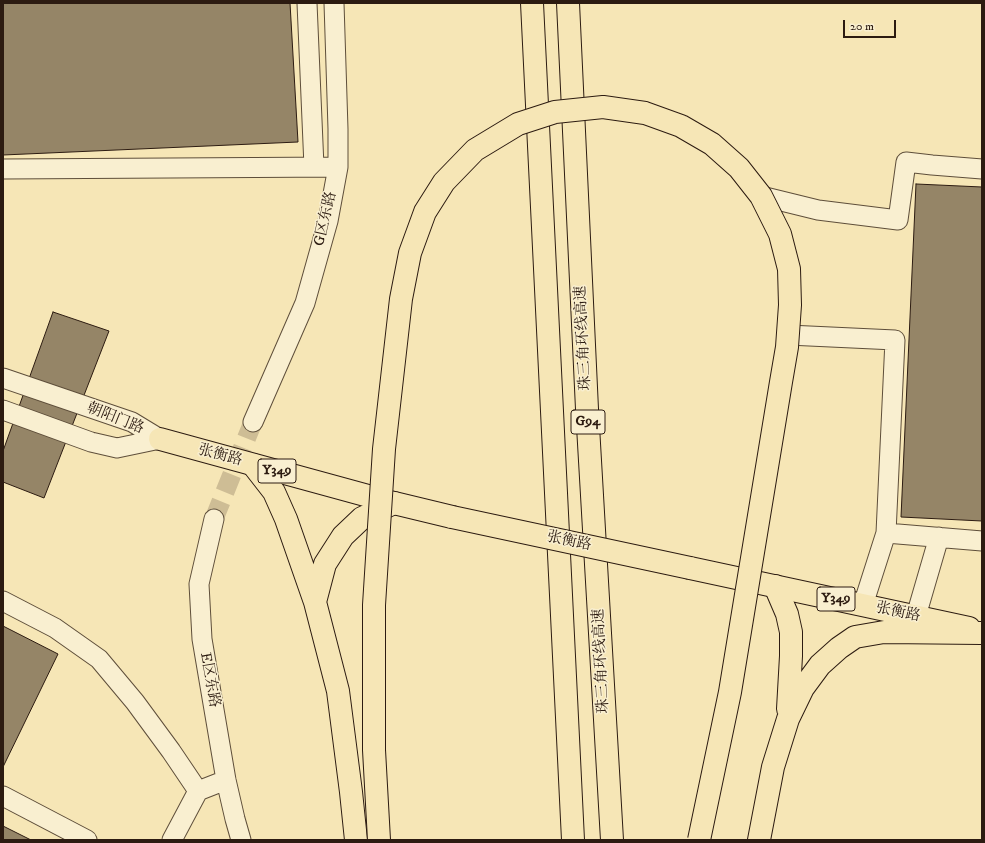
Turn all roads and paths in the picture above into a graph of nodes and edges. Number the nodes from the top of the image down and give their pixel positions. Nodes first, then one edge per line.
1 (307, 3) edge
2 (334, 3) edge
3 (532, 3) edge
4 (568, 3) edge
5 (314, 167) junction
6 (338, 167) junction
7 (3, 169) edge
8 (982, 169) edge
9 (761, 196) junction
10 (788, 335) junction
11 (3, 378) edge
12 (3, 410) edge
13 (253, 422) tunnel mouth
14 (160, 439) junction
15 (253, 465) junction
16 (394, 503) junction
17 (214, 519) tunnel mouth
18 (886, 533) junction
19 (939, 537) junction
20 (982, 541) edge
21 (775, 586) junction
22 (3, 601) edge
23 (315, 602) junction
24 (863, 605) junction
25 (916, 616) junction
26 (982, 632) edge
27 (788, 719) junction
28 (226, 780) junction
29 (198, 791) junction
30 (3, 796) edge
31 (88, 840) edge
32 (172, 840) edge
33 (241, 840) edge
34 (356, 840) edge
35 (379, 840) edge
36 (574, 840) edge
37 (612, 840) edge
38 (699, 840) edge
39 (759, 840) edge

1 - 5 street
2 - 6 street, G区东路
3 - 36 main road, G94
4 - 37 main road, 珠三角环线高速 / G94
5 - 6 street
5 - 7 street
6 - 13 street, G区东路
8 - 9 street
9 - 10 main road, bridge
9 - 35 main road, bridge
10 - 18 street
10 - 38 main road, bridge
11 - 14 street, 朝阳门路
12 - 14 street, 朝阳门路
14 - 15 main road, 张衡路 / Y349
15 - 16 main road, 张衡路 / Y349
15 - 23 main road
16 - 21 main road, 张衡路 / Y349, bridge
16 - 23 main road
17 - 28 street, E区东路
18 - 19 street
18 - 24 street
19 - 20 street
19 - 25 street
21 - 24 main road, 张衡路 / Y349
21 - 27 main road
22 - 29 street
23 - 34 main road
24 - 25 main road, 张衡路 / Y349
25 - 26 main road, 张衡路 / Y349
26 - 27 main road
27 - 39 main road
28 - 29 street
28 - 33 street, E区东路
29 - 32 street
30 - 31 street

